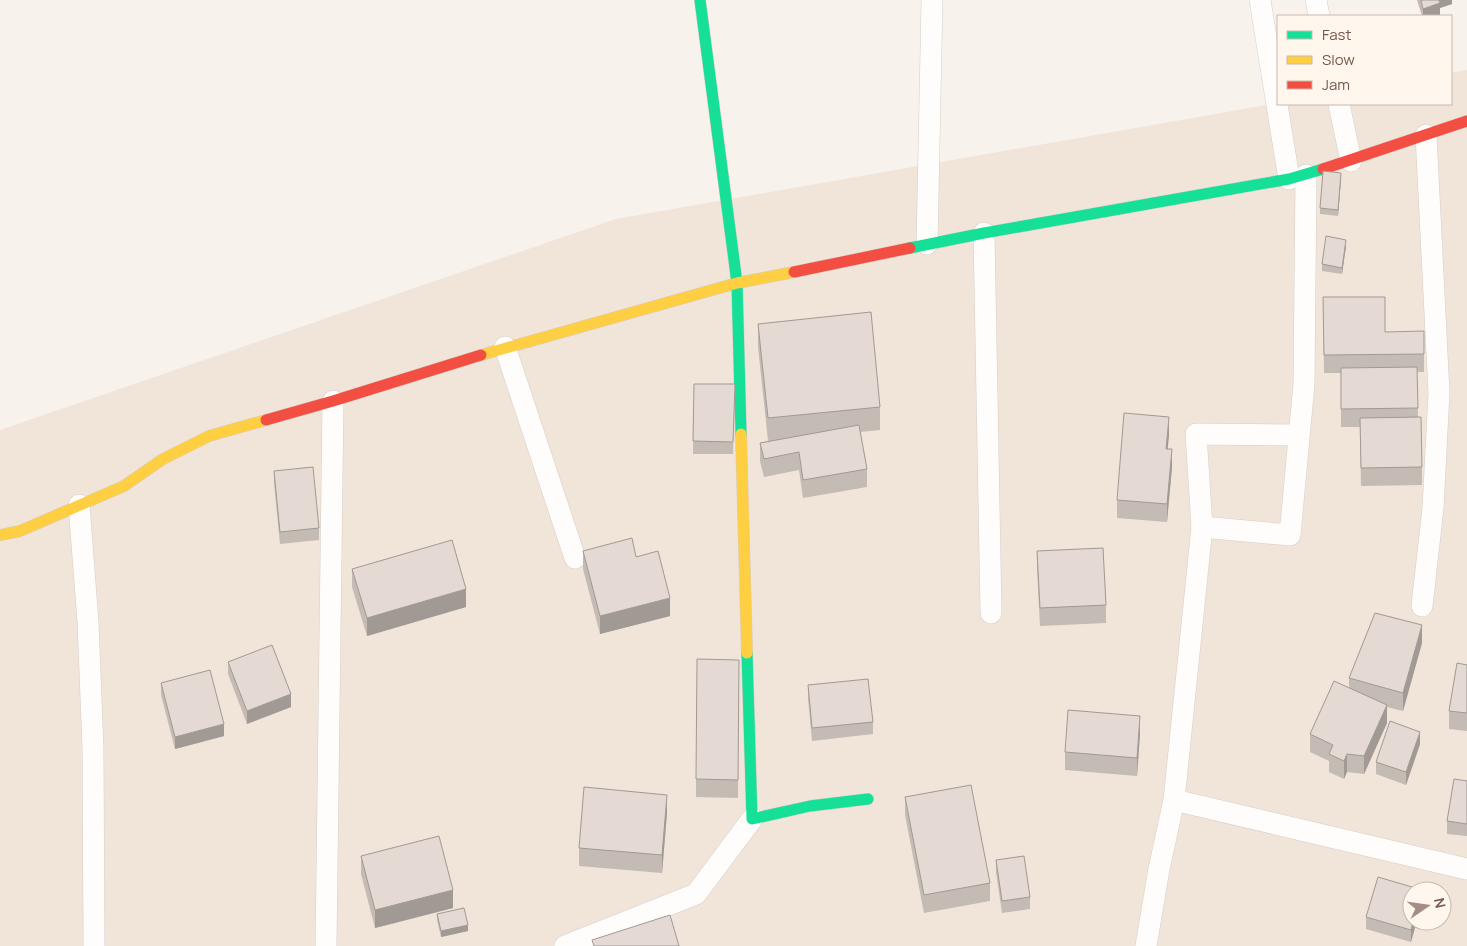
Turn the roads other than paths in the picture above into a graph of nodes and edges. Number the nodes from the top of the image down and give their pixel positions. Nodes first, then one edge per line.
1 (700, 0) edge
2 (932, 0) edge
3 (1260, 0) edge
4 (1316, 0) edge
5 (1319, 15) edge
6 (1277, 81) edge
7 (1282, 105) edge
8 (1338, 105) edge
9 (1467, 121) edge
10 (1426, 135) junction
11 (1351, 161) junction
12 (1297, 177) junction
13 (984, 233) junction
14 (927, 244) junction
15 (737, 283) junction
16 (505, 346) junction
17 (333, 401) junction
18 (1299, 435) junction
19 (79, 505) junction
20 (1202, 527) junction
21 (0, 535) edge
22 (575, 558) dead end
23 (1422, 606) dead end
24 (991, 613) dead end
25 (868, 798) dead end
26 (1174, 800) junction
27 (752, 819) junction
28 (1467, 869) edge
29 (94, 946) edge
30 (326, 946) edge
31 (565, 946) edge
32 (1146, 946) edge

1 - 15 street
2 - 14 street
3 - 6 street
4 - 5 street
7 - 12 street
8 - 11 street
9 - 10 street
10 - 11 street
10 - 23 street
11 - 12 street
12 - 13 street
12 - 18 street
13 - 14 street
13 - 24 street
14 - 15 street
15 - 16 street
15 - 27 street
16 - 17 street
16 - 22 street
17 - 19 street
17 - 30 street
18 - 20 street
18 - 20 street
19 - 21 street
19 - 29 street
20 - 26 street
25 - 27 street
26 - 28 street
26 - 32 street
27 - 31 street

